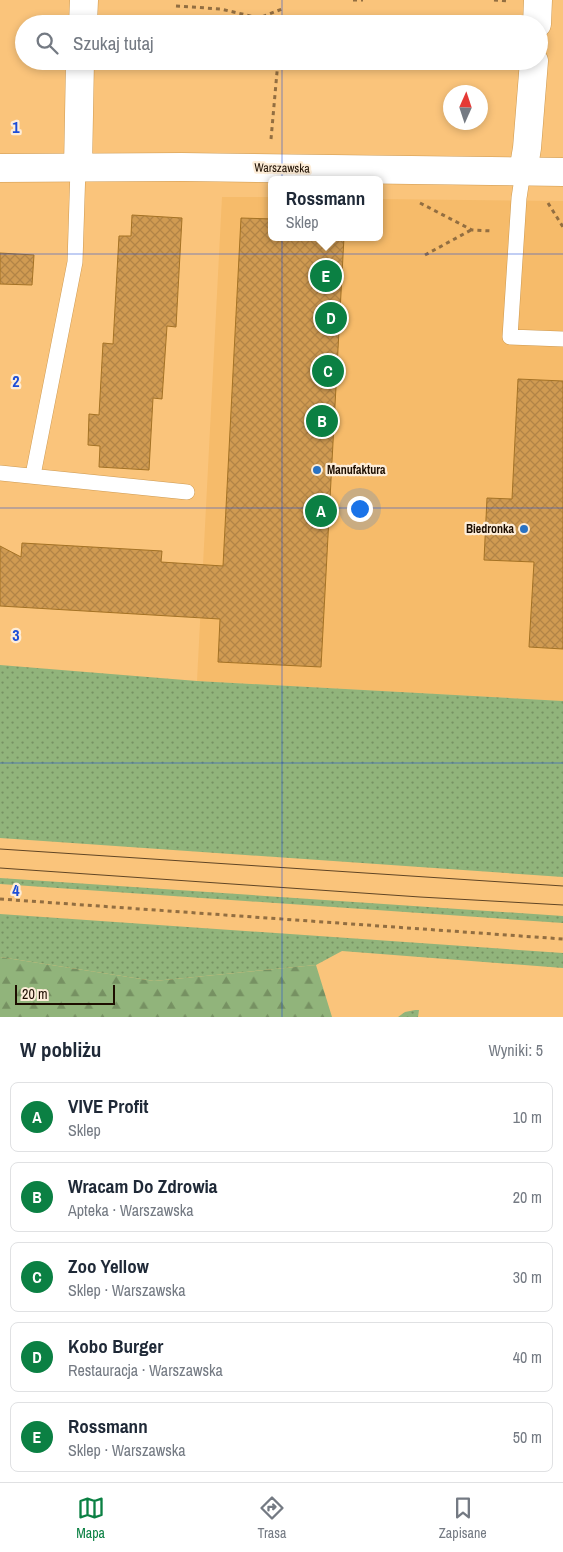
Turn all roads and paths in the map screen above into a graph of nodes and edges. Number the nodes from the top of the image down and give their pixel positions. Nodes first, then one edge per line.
1 (84, 0) edge
2 (353, 0) edge
3 (363, 0) edge
4 (494, 0) edge
5 (538, 0) edge
6 (508, 1) edge
7 (176, 6) dead end
8 (282, 9) dead end
9 (83, 15) edge
10 (246, 15) edge
11 (270, 15) edge
12 (537, 15) edge
13 (80, 70) edge
14 (277, 70) edge
15 (533, 70) edge
16 (271, 142) dead end
17 (0, 168) edge
18 (78, 168) junction
19 (523, 172) junction
20 (563, 172) edge
21 (545, 198) dead end
22 (416, 201) dead end
23 (563, 227) edge
24 (425, 255) dead end
25 (563, 339) edge
26 (0, 473) edge
27 (33, 476) junction
28 (187, 492) dead end
29 (0, 899) edge
30 (563, 939) edge

1 - 9 street
2 - 3 path
4 - 6 path
5 - 12 street
7 - 10 path
8 - 11 path
13 - 18 street
14 - 16 path
15 - 19 street
17 - 18 street, Warszawska
18 - 19 street, Warszawska
18 - 27 lane
19 - 20 street, Warszawska
19 - 25 lane
21 - 23 path
22 - 24 path
26 - 27 lane
27 - 28 lane
29 - 30 path

